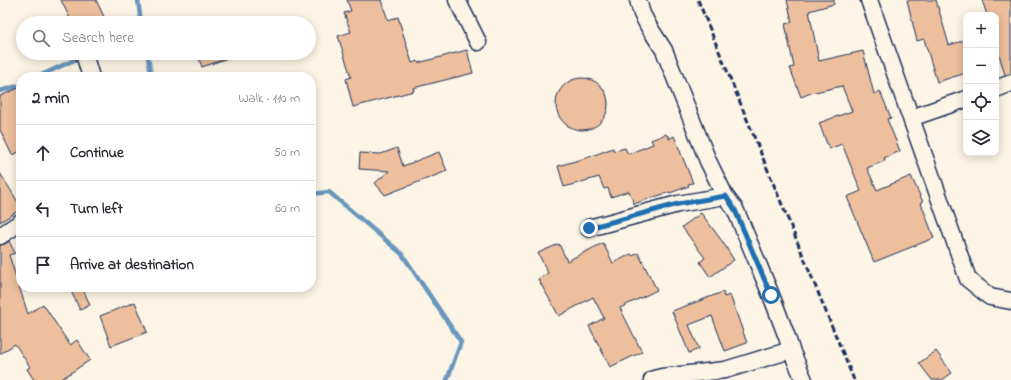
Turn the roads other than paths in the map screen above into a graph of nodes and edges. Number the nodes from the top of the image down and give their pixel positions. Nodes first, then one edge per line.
1 (457, 0) edge
2 (638, 0) edge
3 (869, 0) edge
4 (478, 42) dead end
5 (86, 60) edge
6 (90, 72) edge
7 (1011, 83) edge
8 (999, 87) edge
9 (963, 100) edge
10 (911, 118) junction
11 (726, 196) junction
12 (16, 225) edge
13 (589, 228) dead end
14 (0, 236) edge
15 (1011, 301) edge
16 (791, 350) junction
17 (652, 380) edge
18 (804, 380) edge

1 - 4 street
2 - 11 street
3 - 10 street
5 - 6 street
7 - 8 street
9 - 10 street
10 - 15 street
11 - 13 street
11 - 16 street
12 - 14 street
16 - 17 street
16 - 18 street

